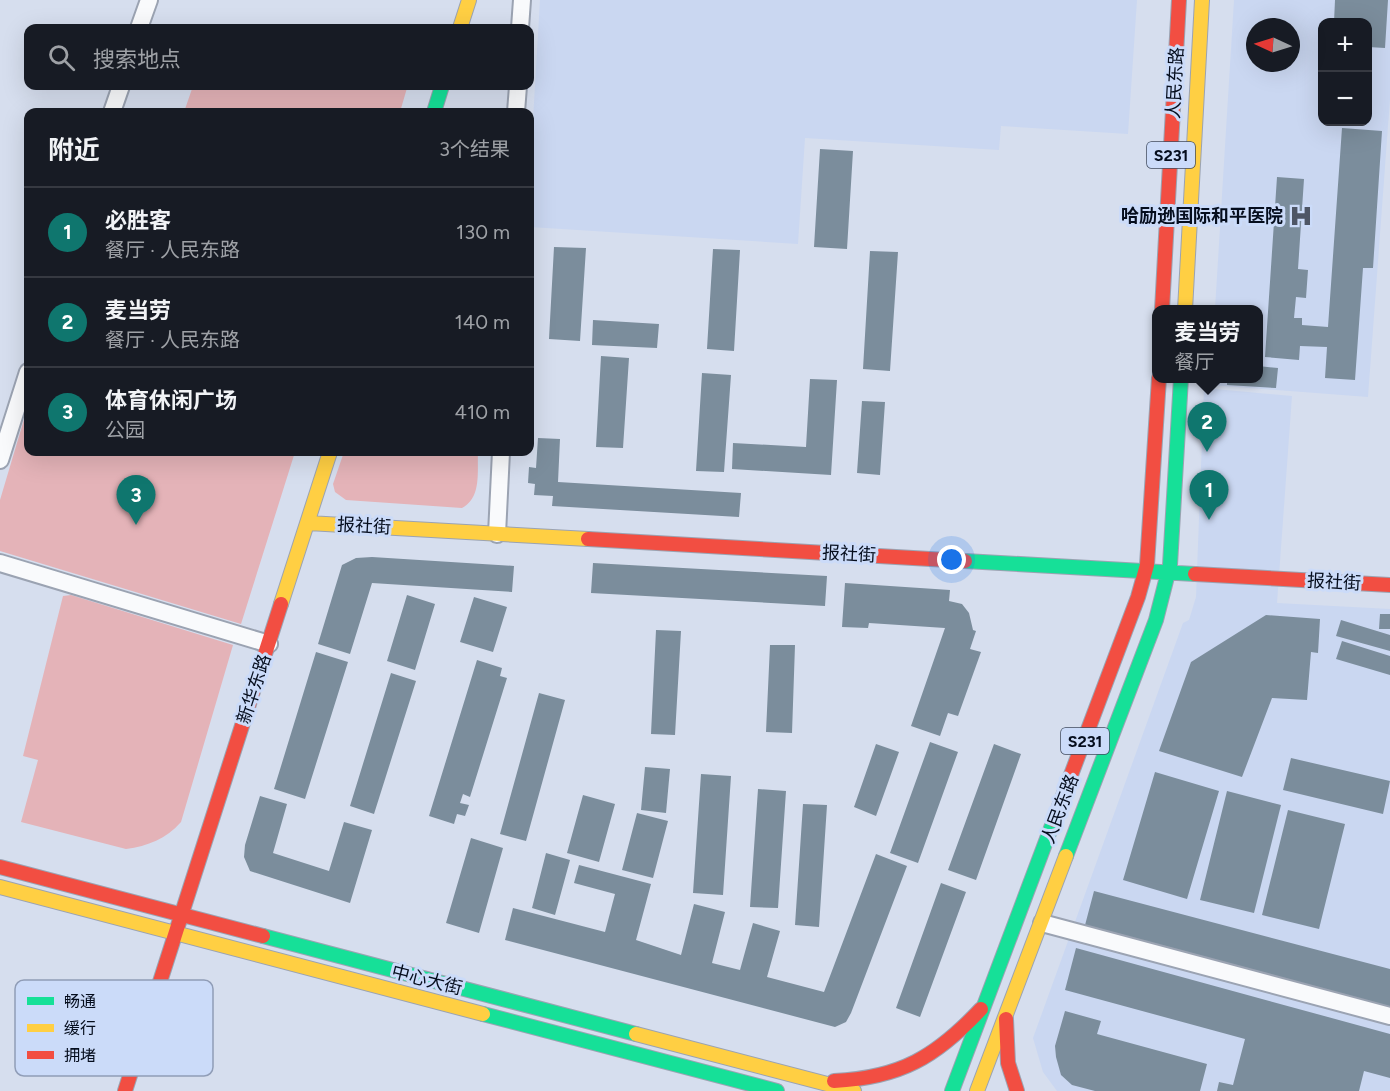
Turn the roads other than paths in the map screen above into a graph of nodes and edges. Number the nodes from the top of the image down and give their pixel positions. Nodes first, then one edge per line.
1 (149, 0) edge
2 (469, 0) edge
3 (522, 0) edge
4 (1179, 0) edge
5 (1202, 0) edge
6 (141, 24) edge
7 (461, 24) edge
8 (520, 24) edge
9 (120, 90) edge
10 (441, 90) edge
11 (518, 90) edge
12 (113, 108) edge
13 (435, 108) edge
14 (516, 108) edge
15 (1162, 305) edge
16 (1185, 305) edge
17 (1159, 383) edge
18 (1181, 383) edge
19 (24, 385) edge
20 (329, 456) edge
21 (501, 456) edge
22 (0, 460) edge
23 (308, 523) junction
24 (497, 534) junction
25 (0, 563) edge
26 (1145, 572) junction
27 (1168, 573) junction
28 (1390, 585) edge
29 (269, 644) junction
30 (0, 867) edge
31 (0, 887) edge
32 (1042, 923) junction
33 (178, 925) junction
34 (160, 980) edge
35 (984, 1005) junction
36 (1006, 1016) junction
37 (1390, 1016) edge
38 (130, 1076) edge
39 (799, 1076) junction
40 (125, 1091) edge
41 (777, 1091) edge
42 (854, 1091) edge
43 (952, 1091) edge
44 (978, 1091) edge
45 (1017, 1091) edge

1 - 6 street
2 - 7 main road
3 - 8 street
4 - 15 main road, 人民东路 / S231
5 - 16 main road, 人民东路 / S231
9 - 12 street
10 - 13 main road
11 - 14 street
17 - 26 main road, 人民东路 / S231
18 - 27 main road, 人民东路 / S231
19 - 22 street
20 - 23 main road, 新华东路
21 - 24 street
23 - 24 main road, 报社街
23 - 29 main road, 新华东路
24 - 26 main road, 报社街
25 - 29 street
26 - 27 main road, 报社街
26 - 35 main road, 人民东路 / S231
27 - 28 main road, 报社街
27 - 32 main road, 人民东路 / S231
29 - 33 main road, 新华东路
30 - 33 main road, 中心大街
31 - 33 main road, 中心大街
32 - 36 main road, 人民东路 / S231
32 - 37 street
33 - 34 main road, 新华东路
33 - 39 main road, 中心大街
33 - 41 main road, 中心大街
35 - 39 main road
35 - 43 main road, 人民东路 / S231
36 - 44 main road, 人民东路 / S231
36 - 45 main road
38 - 40 main road, 新华东路
39 - 42 main road, 中心大街

